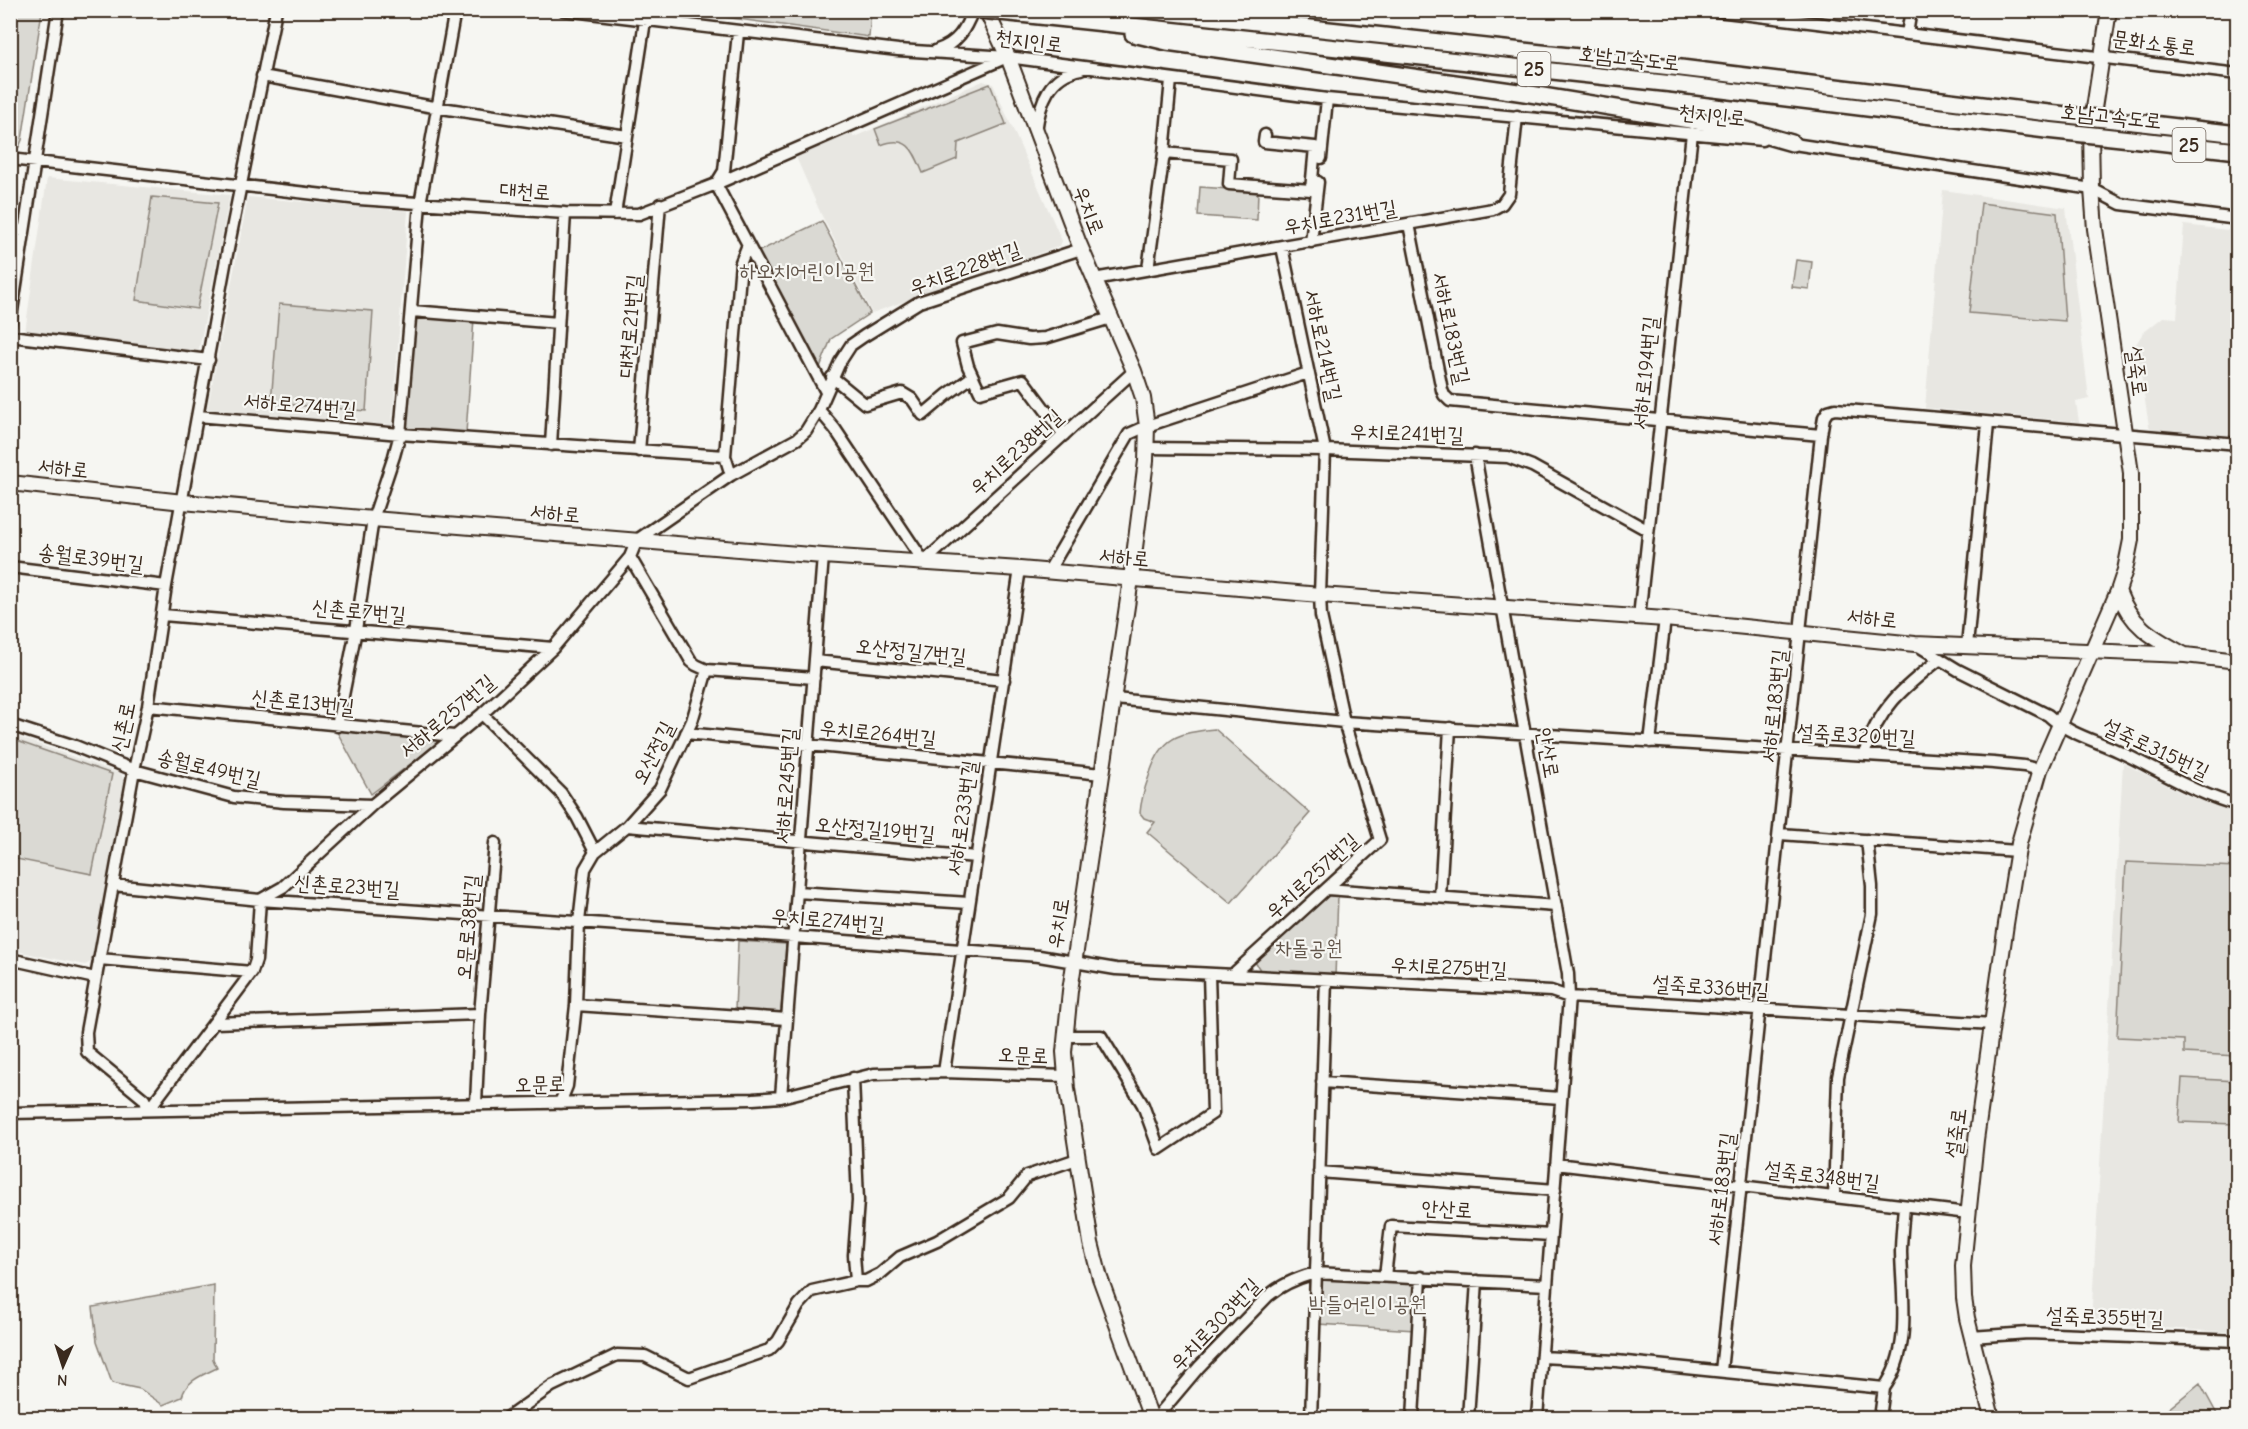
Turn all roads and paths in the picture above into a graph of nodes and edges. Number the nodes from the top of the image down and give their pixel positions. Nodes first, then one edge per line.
1 (58, 10) edge
2 (276, 10) edge
3 (455, 10) edge
4 (564, 10) edge
5 (973, 10) edge
6 (979, 10) edge
7 (986, 10) edge
8 (1146, 10) edge
9 (1709, 10) edge
10 (1911, 10) edge
11 (2109, 10) edge
12 (1763, 14) edge
13 (1080, 20) junction
14 (645, 21) junction
15 (738, 33) junction
16 (1907, 34) junction
17 (930, 52) junction
18 (2103, 56) junction
19 (1008, 57) junction
20 (1087, 68) junction
21 (2238, 74) edge
22 (262, 76) junction
23 (1171, 80) junction
24 (1327, 99) junction
25 (437, 107) junction
26 (1516, 116) junction
27 (1036, 131) junction
28 (1692, 133) junction
29 (2238, 134) edge
30 (1265, 135) dead end
31 (627, 136) junction
32 (1792, 143) junction
33 (2238, 151) edge
34 (1164, 153) junction
35 (10, 159) edge
36 (35, 161) junction
37 (716, 184) junction
38 (240, 186) junction
39 (2092, 189) junction
40 (420, 204) junction
41 (660, 204) junction
42 (565, 213) junction
43 (615, 214) junction
44 (2238, 219) edge
45 (1409, 225) junction
46 (10, 229) edge
47 (24, 231) junction
48 (1311, 242) junction
49 (747, 247) junction
50 (1282, 247) junction
51 (1081, 249) junction
52 (1148, 269) junction
53 (1094, 279) junction
54 (412, 311) junction
55 (1111, 318) junction
56 (558, 323) junction
57 (10, 324) edge
58 (10, 336) edge
59 (209, 360) junction
60 (1134, 372) junction
61 (1308, 373) junction
62 (832, 377) junction
63 (972, 377) junction
64 (826, 392) junction
65 (819, 410) junction
66 (198, 416) junction
67 (1659, 421) junction
68 (1988, 424) junction
69 (1147, 426) junction
70 (399, 434) junction
71 (1064, 435) junction
72 (1821, 435) junction
73 (2126, 436) junction
74 (2238, 444) edge
75 (551, 445) junction
76 (1147, 448) junction
77 (1325, 450) junction
78 (639, 451) junction
79 (1475, 455) junction
80 (725, 456) junction
81 (731, 475) junction
82 (10, 483) edge
83 (183, 502) junction
84 (373, 519) junction
85 (1647, 530) junction
86 (637, 540) junction
87 (823, 556) junction
88 (630, 557) junction
89 (924, 562) junction
90 (10, 567) edge
91 (1020, 569) junction
92 (1048, 572) junction
93 (1131, 579) junction
94 (166, 586) junction
95 (2118, 591) junction
96 (1320, 595) junction
97 (1503, 606) junction
98 (163, 615) junction
99 (1639, 617) junction
100 (1665, 619) junction
101 (356, 630) junction
102 (1801, 632) junction
103 (1916, 644) junction
104 (1967, 646) junction
105 (553, 648) junction
106 (2092, 652) junction
107 (2185, 655) junction
108 (1940, 659) junction
109 (815, 661) junction
110 (2238, 661) edge
111 (706, 669) junction
112 (814, 678) junction
113 (1004, 680) junction
114 (1114, 699) junction
115 (148, 706) junction
116 (482, 714) junction
117 (1344, 722) junction
118 (10, 725) edge
119 (338, 726) junction
120 (2060, 726) junction
121 (1450, 728) junction
122 (686, 733) junction
123 (1525, 734) junction
124 (454, 736) junction
125 (1650, 742) junction
126 (808, 746) junction
127 (1788, 751) junction
128 (1864, 755) junction
129 (989, 764) junction
130 (2040, 770) junction
131 (134, 771) junction
132 (1102, 774) junction
133 (372, 805) junction
134 (2238, 805) edge
135 (627, 826) junction
136 (1780, 834) junction
137 (1867, 840) junction
138 (801, 842) junction
139 (495, 843) dead end
140 (2018, 851) junction
141 (595, 852) junction
142 (976, 857) junction
143 (112, 885) junction
144 (1327, 889) junction
145 (797, 892) junction
146 (1440, 897) junction
147 (261, 900) junction
148 (969, 903) junction
149 (1556, 906) junction
150 (490, 915) junction
151 (579, 922) junction
152 (794, 937) junction
153 (962, 951) junction
154 (10, 959) edge
155 (99, 959) junction
156 (1074, 963) junction
157 (252, 972) junction
158 (1209, 974) junction
159 (1232, 975) junction
160 (95, 978) junction
161 (1326, 980) junction
162 (1569, 997) junction
163 (576, 1005) junction
164 (1761, 1009) junction
165 (480, 1014) junction
166 (1850, 1015) junction
167 (787, 1019) junction
168 (214, 1023) junction
169 (1992, 1024) junction
170 (1065, 1036) junction
171 (944, 1072) junction
172 (1066, 1076) junction
173 (853, 1078) junction
174 (1322, 1082) junction
175 (781, 1097) junction
176 (1561, 1098) junction
177 (560, 1103) junction
178 (476, 1104) junction
179 (149, 1109) junction
180 (10, 1113) edge
181 (1077, 1159) junction
182 (1556, 1164) junction
183 (1319, 1172) junction
184 (1741, 1186) junction
185 (1555, 1190) junction
186 (1834, 1197) junction
187 (1904, 1206) junction
188 (1968, 1214) junction
189 (1551, 1235) junction
190 (1315, 1273) junction
191 (1385, 1276) junction
192 (1421, 1277) junction
193 (856, 1281) junction
194 (1477, 1281) junction
195 (1547, 1285) junction
196 (1971, 1337) junction
197 (2238, 1341) edge
198 (1542, 1357) junction
199 (1721, 1371) junction
200 (1884, 1388) junction
201 (507, 1419) edge
202 (1151, 1419) edge
203 (1156, 1419) edge
204 (1311, 1419) edge
205 (1413, 1419) edge
206 (1468, 1419) edge
207 (1537, 1419) edge
208 (1881, 1419) edge
209 (1992, 1419) edge

1 - 36 street
2 - 22 street
3 - 25 street
4 - 14 street, 천지인로
5 - 17 street
6 - 13 highway, 호남고속도로 / 25, bridge
7 - 19 main road, 우치로
8 - 29 highway, 호남고속도로 / 25, bridge
9 - 12 street, 문화소통로
10 - 16 street
11 - 18 main road, 설죽로
12 - 16 street, 문화소통로
13 - 32 highway
13 - 33 highway, 호남고속도로 / 25, bridge
14 - 15 street, 천지인로
14 - 31 street
15 - 17 street, 천지인로
15 - 37 street
16 - 18 street, 문화소통로
17 - 19 street, 천지인로
18 - 21 street, 문화소통로
18 - 39 main road, 설죽로
19 - 20 street, 천지인로
19 - 27 main road, 우치로
19 - 37 street, 대천로
20 - 23 street, 천지인로
20 - 27 street
22 - 25 street
22 - 38 street
23 - 24 street, 천지인로
23 - 34 street
24 - 26 street, 천지인로
24 - 48 street
25 - 31 street
25 - 40 street
26 - 28 street, 천지인로
26 - 45 street, 우치로231번길
27 - 51 main road, 우치로
28 - 32 street, 천지인로
28 - 67 street, 서하로194번길
30 - 34 street
31 - 43 street
32 - 39 street, 천지인로
34 - 52 street
35 - 36 street, 대천로
36 - 38 street, 대천로
36 - 47 street
37 - 41 street, 대천로
37 - 49 street
38 - 40 street, 대천로
38 - 59 street
39 - 44 street, 천지인로
39 - 73 main road, 설죽로
40 - 42 street, 대천로
40 - 54 street
41 - 43 street, 대천로
41 - 78 street, 대천로21번길
42 - 43 street, 대천로
42 - 56 street
45 - 48 street, 우치로231번길
45 - 67 street, 서하로183번길
46 - 47 street
47 - 57 street
48 - 50 street, 우치로231번길
49 - 64 street
49 - 80 street
50 - 52 street, 우치로231번길
50 - 61 street, 서하로214번길
51 - 53 main road, 우치로
51 - 62 street, 우치로228번길
52 - 53 street, 우치로231번길
53 - 55 main road, 우치로
54 - 56 street
54 - 70 street
55 - 60 main road, 우치로
55 - 63 street
56 - 75 street
58 - 59 street
59 - 66 street
60 - 69 main road, 우치로
60 - 71 street, 우치로238번길
61 - 69 street
61 - 77 street, 서하로214번길
62 - 63 street
62 - 64 street, 우치로228번길
63 - 71 street
64 - 65 street, 우치로228번길
65 - 81 street, 우치로228번길
65 - 89 street
66 - 70 street, 서하로274번길
66 - 83 street
67 - 72 street, 서하로183번길
67 - 85 street, 서하로194번길
68 - 72 street
68 - 73 street
68 - 104 street
69 - 76 main road, 우치로
69 - 92 street
70 - 75 street, 서하로274번길
70 - 84 street
71 - 89 street, 우치로238번길
72 - 102 street, 서하로183번길
73 - 74 street
73 - 95 main road, 설죽로
75 - 78 street
76 - 77 street, 우치로241번길
76 - 93 main road, 우치로
77 - 79 street, 우치로241번길
77 - 96 street, 서하로214번길
78 - 80 street
79 - 85 street, 우치로241번길
79 - 97 street
80 - 81 street
81 - 86 street, 우치로228번길
82 - 83 main road, 서하로
83 - 84 main road, 서하로
83 - 94 street, 신촌로
84 - 86 main road, 서하로
84 - 101 street
85 - 99 street, 서하로194번길
86 - 87 main road, 서하로
86 - 88 street, 서하로257번길
87 - 89 main road, 서하로
87 - 109 street, 서하로245번길
88 - 105 street, 서하로257번길
88 - 111 street
89 - 91 main road, 서하로
90 - 94 street, 송월로39번길
91 - 92 main road, 서하로
91 - 113 street, 서하로233번길
92 - 93 main road, 서하로
93 - 96 main road, 서하로
93 - 114 main road, 우치로
94 - 98 street, 신촌로
95 - 106 main road, 설죽로
95 - 107 main road
96 - 97 main road, 서하로
96 - 117 street
97 - 99 main road, 서하로
97 - 123 street, 안산로
98 - 101 street, 신촌로7번길
98 - 115 street, 신촌로
99 - 100 main road, 서하로
100 - 102 main road, 서하로
100 - 125 street
101 - 105 street, 신촌로7번길
101 - 119 street
102 - 103 main road, 서하로
102 - 127 street, 서하로183번길
103 - 104 main road, 서하로
103 - 108 street
104 - 106 main road, 서하로
105 - 116 street, 서하로257번길
106 - 107 main road, 서하로
106 - 120 main road, 설죽로
107 - 110 main road, 서하로
108 - 120 street
108 - 128 street
109 - 112 street, 서하로245번길
109 - 113 street, 오산정길7번길
111 - 112 street
111 - 122 street, 오산정길
112 - 126 street, 서하로245번길
113 - 129 street, 서하로233번길
114 - 117 street
114 - 132 main road, 우치로
115 - 119 street, 신촌로13번길
115 - 131 street, 신촌로
116 - 124 street, 서하로257번길
116 - 141 street
117 - 121 street
117 - 144 street, 우치로257번길
118 - 131 street, 송월로49번길
119 - 124 street, 신촌로13번길
120 - 130 main road, 설죽로
120 - 134 street, 설죽로315번길
121 - 123 street
121 - 146 street
122 - 126 street, 우치로264번길
122 - 135 street, 오산정길
123 - 125 street, 설죽로320번길
123 - 149 street, 안산로
124 - 133 street, 서하로257번길
125 - 127 street, 설죽로320번길
126 - 129 street, 우치로264번길
126 - 138 street, 서하로245번길
127 - 128 street, 설죽로320번길
127 - 136 street, 서하로183번길
128 - 130 street, 설죽로320번길
129 - 132 street, 우치로264번길
129 - 142 street, 서하로233번길
130 - 140 main road, 설죽로
131 - 133 street, 송월로49번길
131 - 143 street, 신촌로
132 - 156 main road, 우치로
133 - 147 street, 서하로257번길
135 - 138 street, 오산정길19번길
135 - 141 street, 오산정길
136 - 137 street
136 - 164 street, 서하로183번길
137 - 140 street
137 - 166 street
138 - 142 street, 오산정길19번길
138 - 145 street, 서하로245번길
139 - 150 street, 오문로38번길
140 - 169 main road, 설죽로
141 - 151 street, 오산정길
142 - 148 street, 서하로233번길
143 - 147 street, 신촌로23번길
143 - 155 street, 신촌로
144 - 146 street
144 - 159 street, 우치로257번길
145 - 148 street
145 - 152 street, 서하로245번길
146 - 149 street
147 - 150 street, 신촌로23번길
147 - 157 street
148 - 153 street, 서하로233번길
149 - 162 street, 안산로
150 - 151 street, 신촌로23번길
150 - 165 street, 오문로38번길
151 - 152 street, 우치로274번길
151 - 163 street, 오산정길
152 - 153 street, 우치로274번길
152 - 167 street, 서하로245번길
153 - 156 street, 우치로274번길
153 - 171 street, 서하로233번길
154 - 160 street
155 - 157 street
155 - 160 street, 신촌로
156 - 158 street, 우치로275번길
156 - 170 main road, 우치로
157 - 168 street
158 - 159 street, 우치로275번길
158 - 170 street
159 - 161 street, 우치로275번길
160 - 179 street, 신촌로
161 - 162 street, 우치로275번길
161 - 174 street
162 - 164 street, 설죽로336번길
162 - 176 street, 안산로
163 - 167 street
163 - 177 street, 오산정길
164 - 166 street, 설죽로336번길
164 - 184 street, 서하로183번길
165 - 168 street
165 - 178 street, 오문로38번길
166 - 169 street, 설죽로336번길
166 - 186 street
167 - 175 street, 서하로245번길
168 - 179 street
169 - 188 main road, 설죽로
170 - 172 main road, 우치로
171 - 172 street, 오문로
171 - 173 street, 오문로
172 - 181 main road, 우치로
173 - 175 street, 오문로
173 - 193 street
174 - 176 street
174 - 183 street
175 - 177 street, 오문로
176 - 182 street, 안산로
177 - 178 street, 오문로
178 - 179 street, 오문로
179 - 180 street, 오문로
181 - 193 street
181 - 202 main road, 우치로
182 - 184 street, 설죽로348번길
182 - 185 street, 안산로
183 - 185 street, 안산로
183 - 190 street
184 - 186 street, 설죽로348번길
184 - 199 street, 서하로183번길
185 - 189 street, 안산로
186 - 187 street, 설죽로348번길
187 - 188 street, 설죽로348번길
187 - 200 street, 설죽로348번길
188 - 196 main road, 설죽로
189 - 191 street, 안산로
189 - 195 street, 안산로
190 - 191 street, 우치로303번길
190 - 203 street, 우치로303번길
190 - 204 street
191 - 192 street, 우치로303번길
192 - 194 street, 우치로303번길
192 - 205 street
193 - 201 street
194 - 195 street, 우치로303번길
194 - 206 street
195 - 198 street, 안산로
196 - 197 street, 설죽로355번길
196 - 209 main road, 설죽로
198 - 199 street
198 - 207 street, 안산로
199 - 200 street
200 - 208 street

